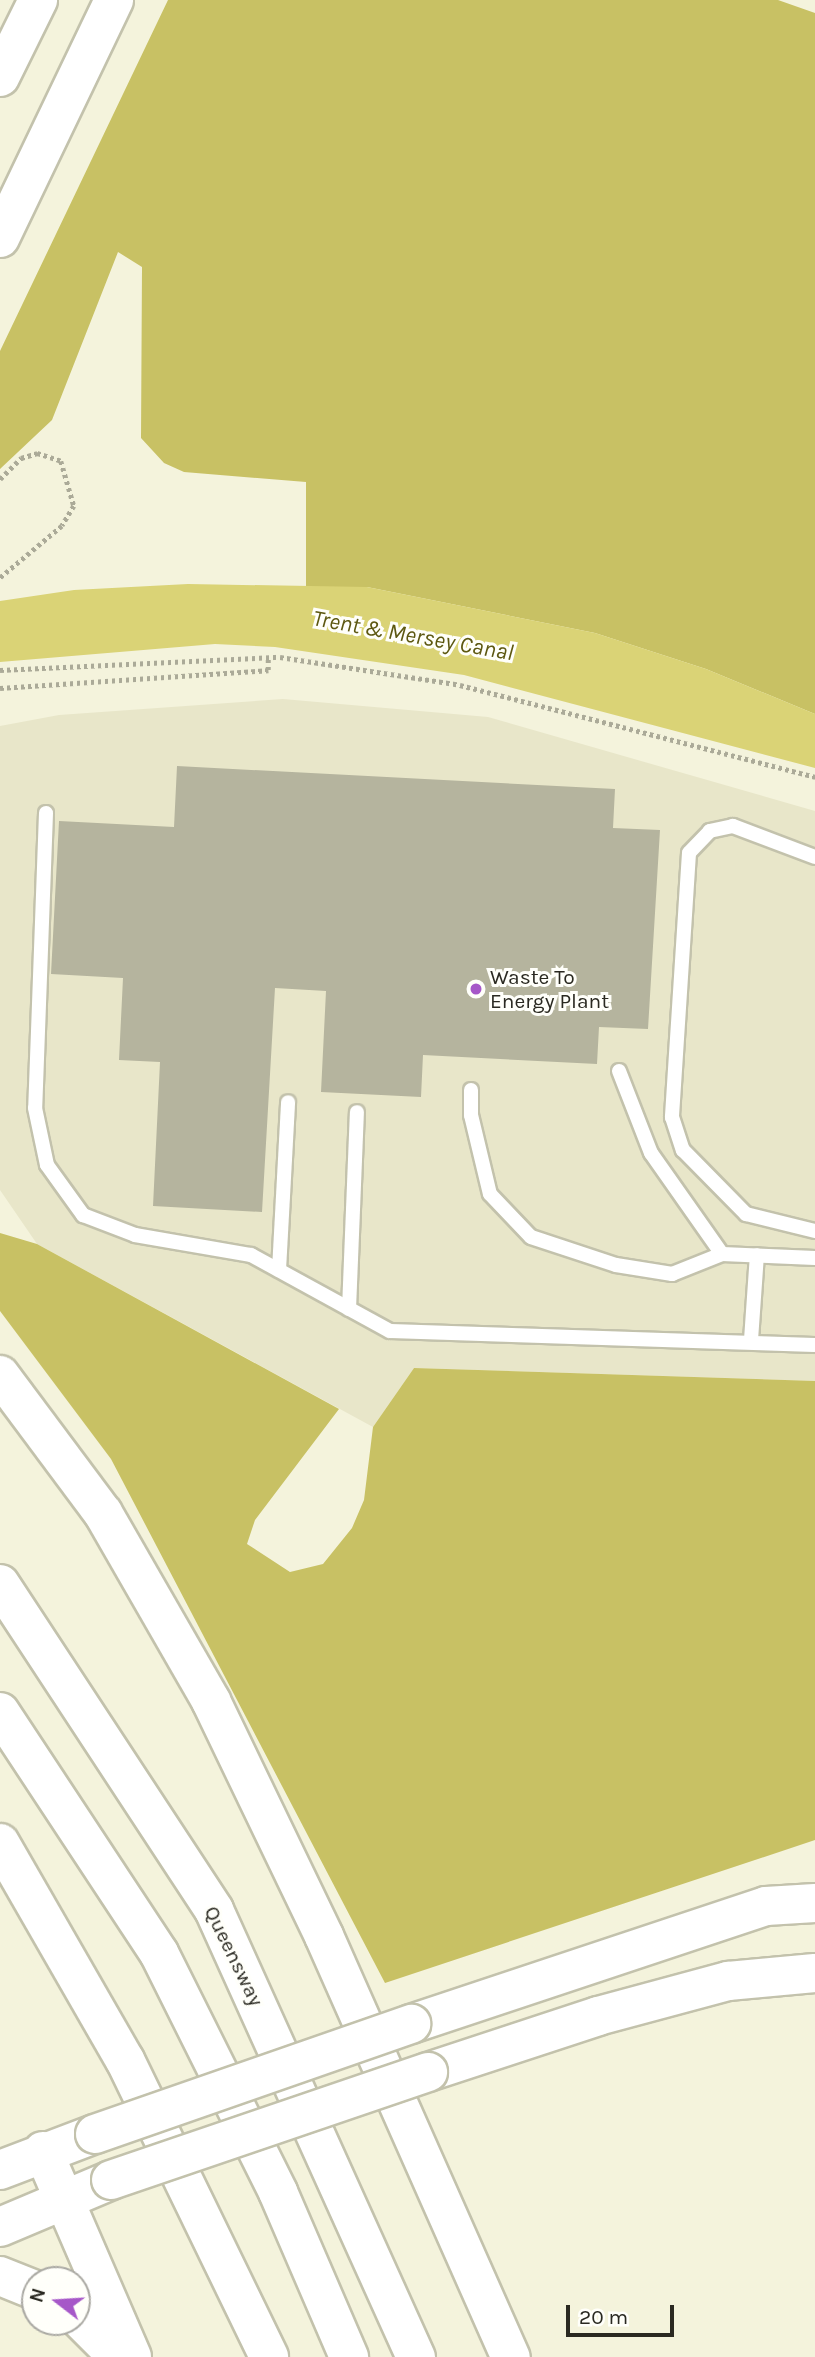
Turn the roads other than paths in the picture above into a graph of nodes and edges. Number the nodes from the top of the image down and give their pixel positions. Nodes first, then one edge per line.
1 (38, 0) edge
2 (114, 0) edge
3 (0, 77) edge
4 (0, 238) edge
5 (46, 813) dead end
6 (815, 857) edge
7 (619, 1071) dead end
8 (471, 1090) dead end
9 (288, 1102) dead end
10 (357, 1112) dead end
11 (815, 1231) edge
12 (723, 1254) junction
13 (757, 1255) junction
14 (815, 1258) edge
15 (279, 1270) junction
16 (349, 1309) junction
17 (751, 1340) junction
18 (815, 1345) edge
19 (0, 1375) edge
20 (0, 1584) edge
21 (0, 1712) edge
22 (0, 1843) edge
23 (815, 1903) edge
24 (815, 1973) edge
25 (43, 2151) junction
26 (0, 2169) edge
27 (65, 2202) junction
28 (0, 2227) edge
29 (0, 2276) edge
30 (21, 2284) edge
31 (91, 2330) edge
32 (505, 2342) edge
33 (118, 2357) edge
34 (132, 2357) edge
35 (269, 2357) edge
36 (349, 2357) edge
37 (416, 2357) edge
38 (521, 2357) edge

1 - 3 main road
2 - 4 main road
5 - 15 lane
6 - 11 lane
7 - 12 lane
8 - 12 lane
9 - 15 lane
10 - 16 lane
12 - 13 lane
13 - 14 lane
13 - 17 lane
15 - 16 lane
16 - 17 lane
17 - 18 lane
19 - 32 main road
20 - 37 main road, Queensway
21 - 36 main road
22 - 35 main road
23 - 25 main road, bridge
24 - 27 main road, bridge
25 - 26 main road
25 - 27 main road
27 - 28 main road
27 - 34 main road
29 - 30 main road
31 - 33 main road
32 - 38 main road

